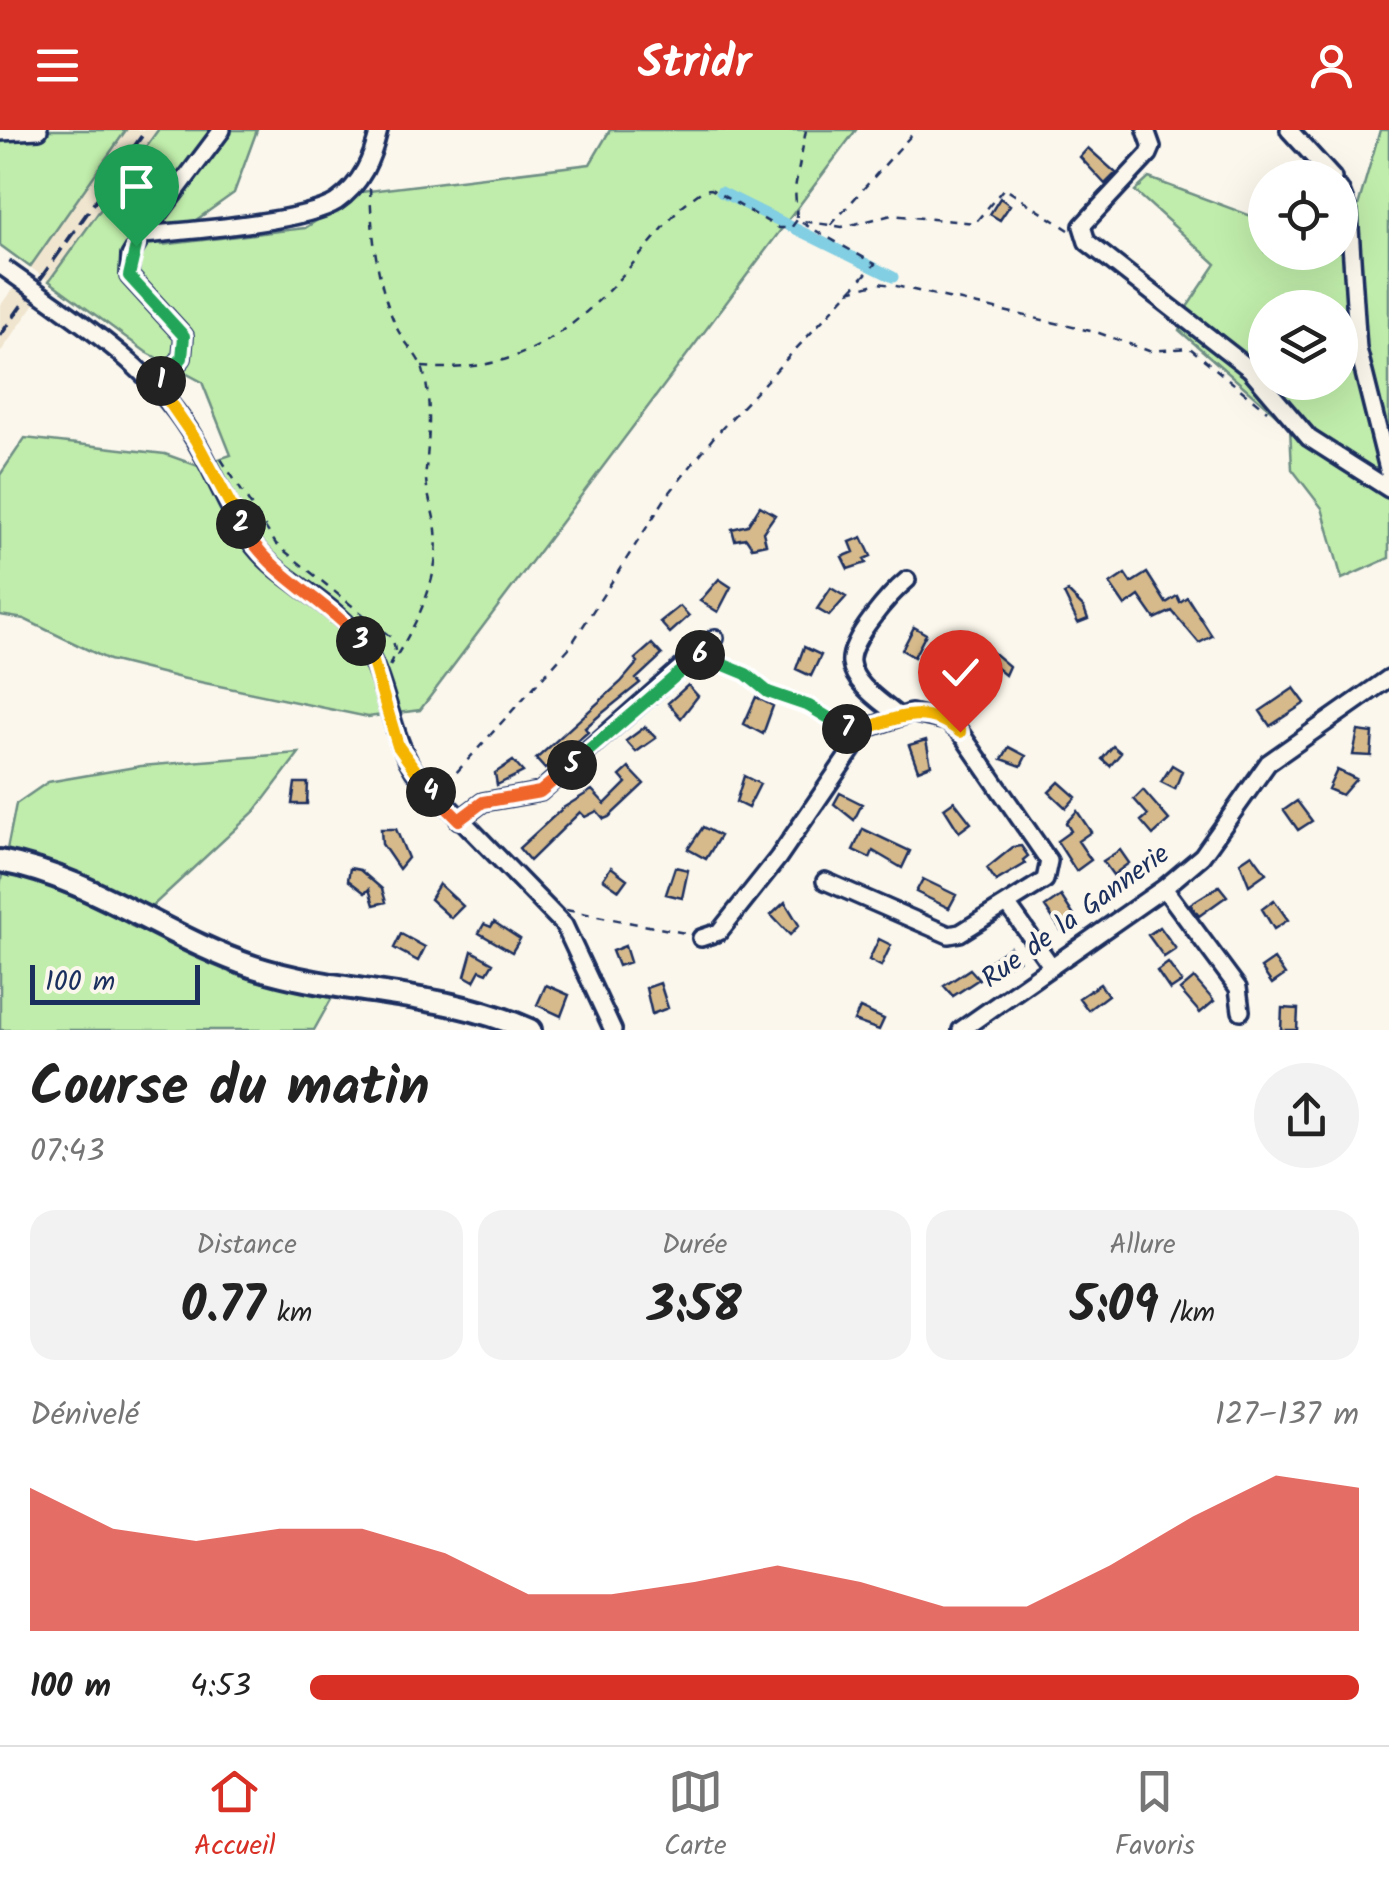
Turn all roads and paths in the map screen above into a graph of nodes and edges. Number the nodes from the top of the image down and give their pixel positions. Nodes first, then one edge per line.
1 (39, 130) edge
2 (222, 130) edge
3 (379, 130) edge
4 (806, 130) edge
5 (916, 130) edge
6 (1146, 130) edge
7 (1288, 130) edge
8 (0, 132) edge
9 (1316, 160) edge
10 (368, 167) junction
11 (796, 220) junction
12 (831, 225) junction
13 (143, 236) junction
14 (1087, 242) junction
15 (2, 266) edge
16 (1353, 270) edge
17 (847, 292) junction
18 (422, 367) junction
19 (157, 384) junction
20 (1268, 412) dead end
21 (215, 452) dead end
22 (1389, 473) edge
23 (1389, 489) edge
24 (907, 580) dead end
25 (715, 638) dead end
26 (702, 654) junction
27 (386, 676) junction
28 (1389, 678) edge
29 (865, 688) junction
30 (898, 715) junction
31 (869, 727) junction
32 (434, 796) junction
33 (459, 820) junction
34 (0, 861) edge
35 (824, 882) dead end
36 (1164, 888) junction
37 (1008, 904) junction
38 (554, 912) junction
39 (701, 938) joint
40 (1052, 967) junction
41 (1241, 1011) dead end
42 (972, 1027) edge
43 (530, 1030) edge
44 (612, 1030) edge

1 - 8 street
2 - 13 street
3 - 10 street
4 - 11 path
5 - 12 path
6 - 14 street
7 - 9 street
10 - 13 street
10 - 18 path
11 - 12 path
11 - 17 path
11 - 18 path
12 - 14 path
13 - 19 street
14 - 23 street
15 - 19 street, bridge
16 - 22 street
17 - 20 path
17 - 32 path
18 - 27 path
19 - 27 street
21 - 27 path
24 - 29 street
25 - 26 street
26 - 31 path
26 - 33 street
27 - 32 street
28 - 36 street, Rue de la Gannerie
29 - 30 street
29 - 31 street
30 - 31 street
30 - 37 street
31 - 39 street
32 - 33 street
33 - 38 street
34 - 43 main road
35 - 37 street
36 - 40 street, Rue de la Gannerie
36 - 41 street
37 - 40 street
38 - 39 path
38 - 44 street
40 - 42 street, Rue de la Gannerie

